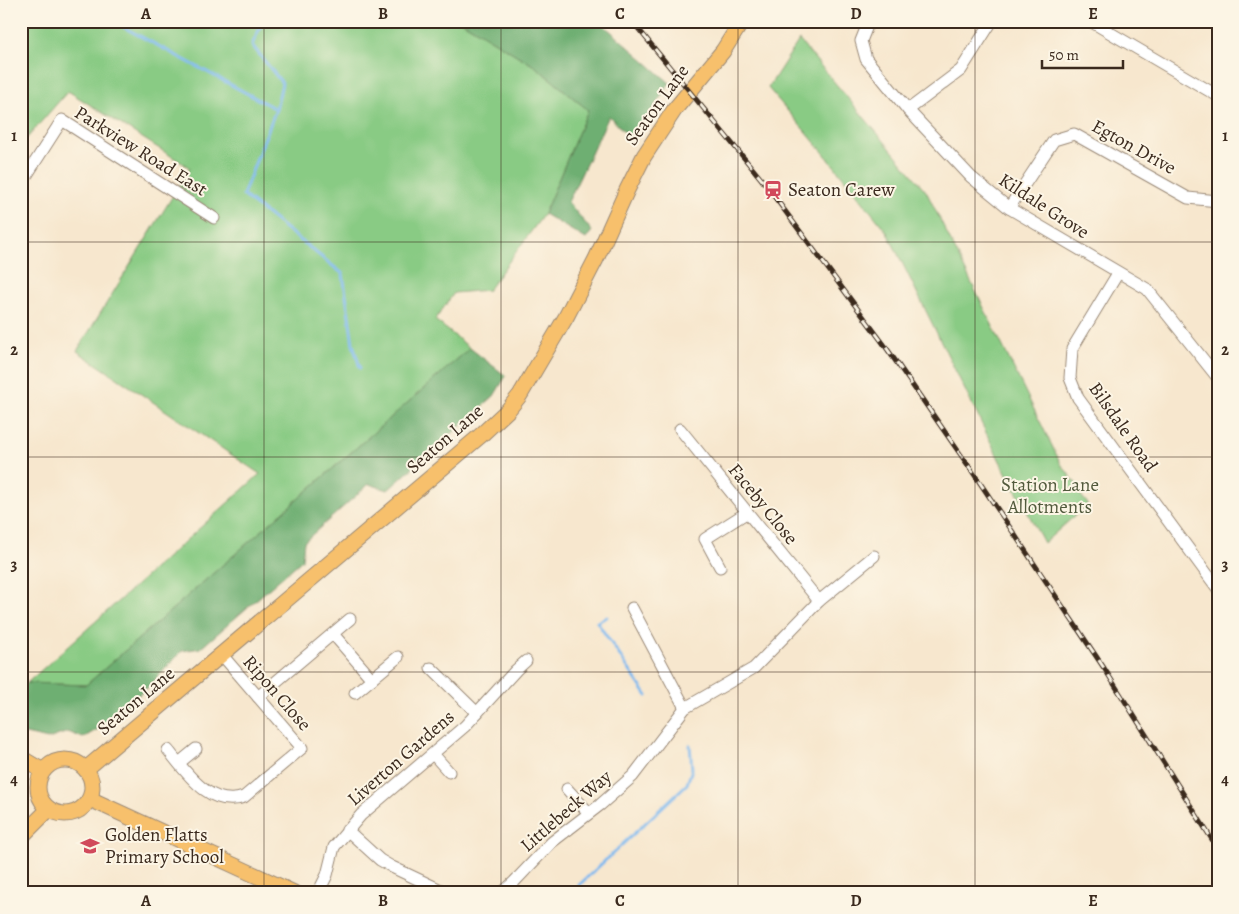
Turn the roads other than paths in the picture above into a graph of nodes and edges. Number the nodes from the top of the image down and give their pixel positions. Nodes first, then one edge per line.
1 (742, 21) edge
2 (869, 21) edge
3 (992, 21) edge
4 (1090, 21) edge
5 (1218, 96) edge
6 (908, 110) junction
7 (21, 184) edge
8 (1218, 201) edge
9 (1009, 208) junction
10 (214, 218) dead end
11 (1118, 273) junction
12 (1218, 378) edge
13 (680, 429) dead end
14 (746, 513) junction
15 (874, 556) dead end
16 (720, 567) dead end
17 (1218, 589) edge
18 (820, 601) junction
19 (632, 608) dead end
20 (350, 620) dead end
21 (333, 634) junction
22 (222, 655) junction
23 (398, 657) dead end
24 (526, 660) dead end
25 (431, 668) dead end
26 (372, 679) junction
27 (356, 693) dead end
28 (258, 697) junction
29 (686, 708) junction
30 (477, 713) junction
31 (196, 748) dead end
32 (168, 750) dead end
33 (433, 754) junction
34 (21, 758) edge
35 (179, 762) junction
36 (86, 769) junction
37 (43, 771) junction
38 (449, 772) dead end
39 (567, 788) dead end
40 (90, 799) junction
41 (50, 809) junction
42 (589, 813) junction
43 (347, 830) junction
44 (21, 837) edge
45 (294, 893) edge
46 (318, 893) edge
47 (447, 893) edge
48 (502, 893) edge

1 - 22 main road, Seaton Lane
2 - 6 street, Kildale Grove
3 - 6 street
4 - 5 street
6 - 9 street, Kildale Grove
7 - 10 street, Parkview Road East
8 - 9 street, Egton Drive
9 - 11 street, Kildale Grove
11 - 12 street, Kildale Grove
11 - 17 street, Bilsdale Road
13 - 14 street, Faceby Close
14 - 16 street
14 - 18 street, Faceby Close
15 - 18 street
18 - 29 street
19 - 29 street
20 - 21 street
21 - 26 street
21 - 28 street
22 - 28 street, Ripon Close
22 - 36 main road, Seaton Lane
23 - 26 street
24 - 30 street, Liverton Gardens
25 - 30 street
26 - 27 street
28 - 35 street, Ripon Close
29 - 42 street, Littlebeck Way
30 - 33 street, Liverton Gardens
31 - 35 street
32 - 35 street, Ripon Close
33 - 38 street
33 - 43 street, Liverton Gardens
34 - 37 main road
36 - 37 main road
36 - 40 main road
37 - 41 main road
39 - 42 street
40 - 41 main road
40 - 45 main road
41 - 44 main road
42 - 48 street, Littlebeck Way
43 - 46 street, Liverton Gardens
43 - 47 street

